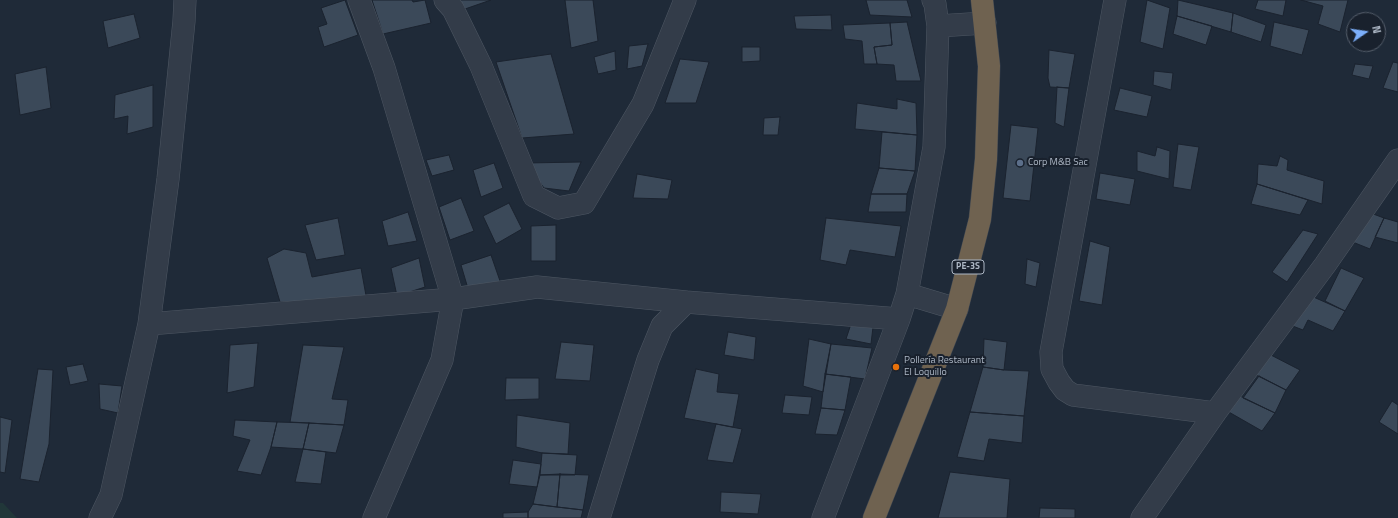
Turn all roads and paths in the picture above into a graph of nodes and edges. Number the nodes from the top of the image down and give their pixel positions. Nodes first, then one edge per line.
1 (185, 0) edge
2 (359, 0) edge
3 (445, 0) edge
4 (685, 0) edge
5 (933, 0) edge
6 (982, 0) edge
7 (1115, 0) edge
8 (985, 23) junction
9 (938, 26) junction
10 (1398, 160) edge
11 (907, 294) junction
12 (453, 299) junction
13 (686, 302) junction
14 (957, 309) junction
15 (898, 319) junction
16 (149, 324) junction
17 (1215, 412) junction
18 (100, 518) edge
19 (374, 518) edge
20 (599, 518) edge
21 (823, 518) edge
22 (874, 518) edge
23 (1142, 518) edge

1 - 16 street
2 - 12 street
3 - 4 street
5 - 9 street
6 - 8 highway, PE-3S
7 - 17 street
8 - 9 street
8 - 14 highway, PE-3S
9 - 11 street
10 - 17 street
11 - 14 street
11 - 15 street
12 - 13 street
12 - 16 street
12 - 19 street
13 - 15 street
13 - 20 street
14 - 22 highway, PE-3S
15 - 21 street
16 - 18 street
17 - 23 street

